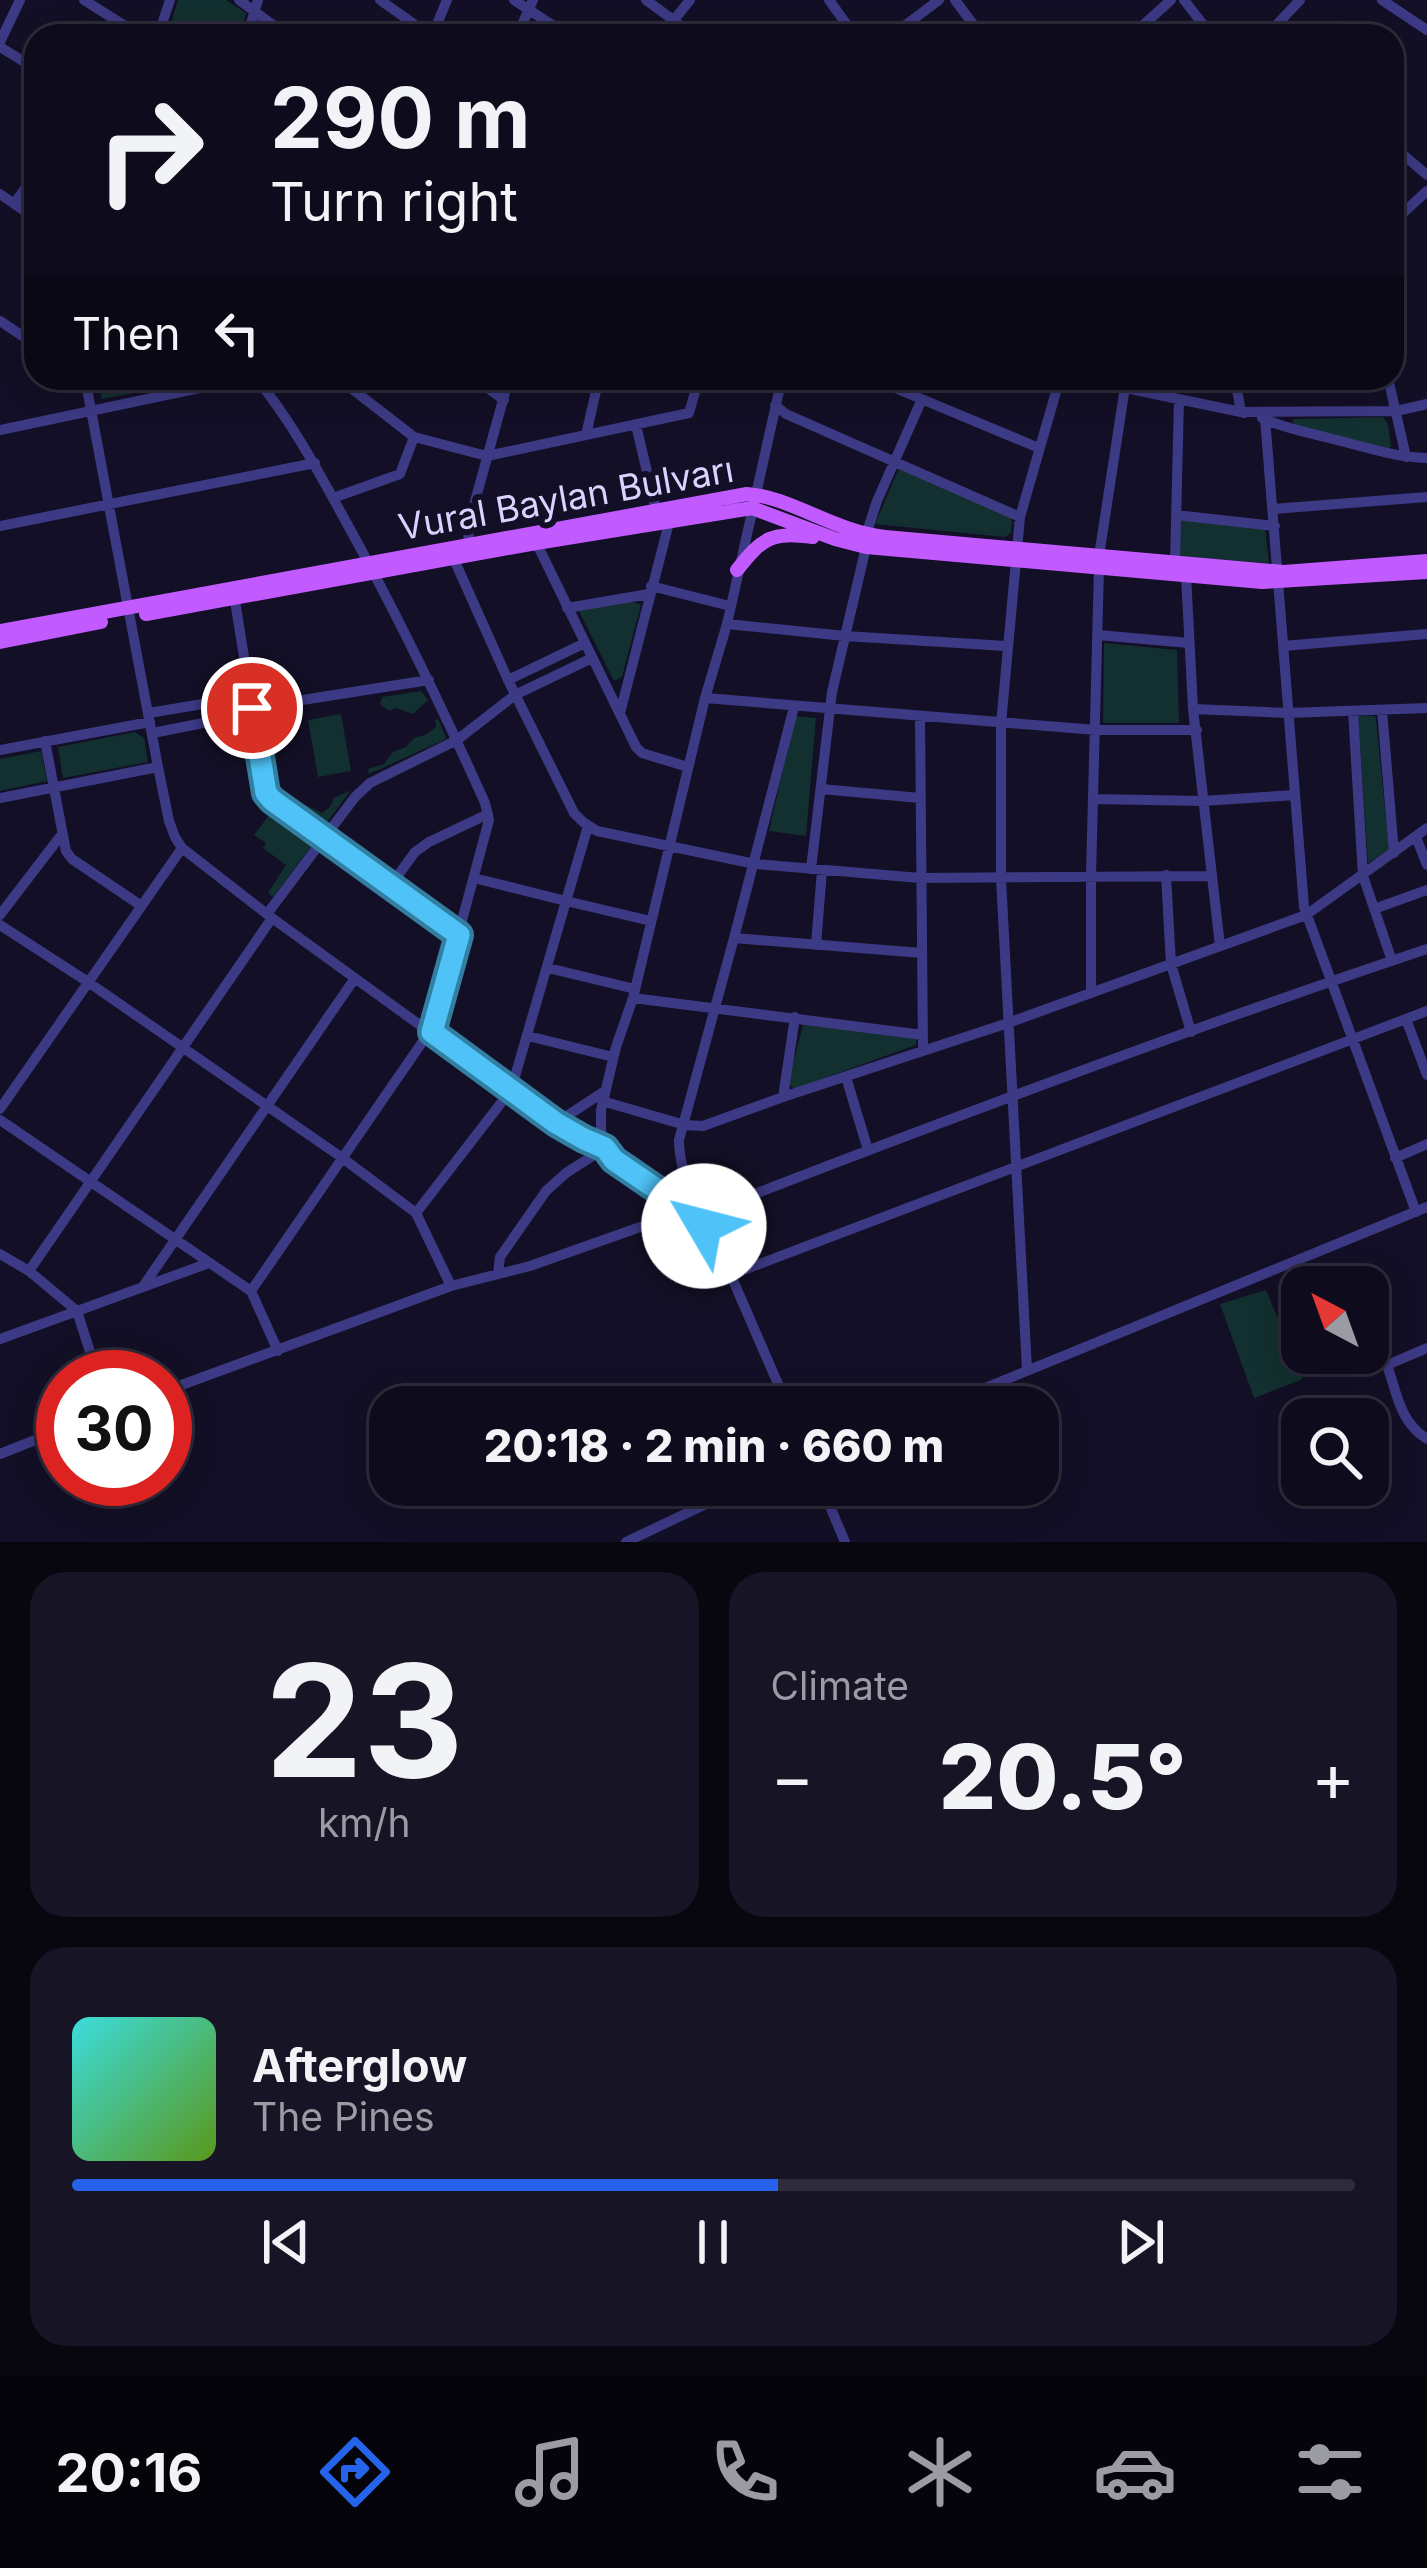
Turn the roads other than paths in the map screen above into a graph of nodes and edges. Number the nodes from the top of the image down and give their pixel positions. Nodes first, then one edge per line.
1 (20, 0) edge
2 (83, 0) edge
3 (238, 0) edge
4 (514, 0) edge
5 (646, 0) edge
6 (690, 0) edge
7 (939, 0) edge
8 (1171, 0) edge
9 (1184, 0) edge
10 (1300, 0) edge
11 (1382, 0) edge
12 (388, 3) edge
13 (256, 5) edge
14 (530, 5) edge
15 (674, 20) junction
16 (122, 24) edge
17 (416, 24) edge
18 (554, 24) edge
19 (671, 24) edge
20 (679, 24) edge
21 (907, 24) edge
22 (1144, 24) edge
23 (1203, 24) edge
24 (1277, 24) edge
25 (1427, 30) edge
26 (0, 44) edge
27 (1404, 155) edge
28 (1427, 175) edge
29 (24, 189) edge
30 (1427, 191) edge
31 (0, 194) edge
32 (14, 204) junction
33 (24, 211) edge
34 (1404, 212) edge
35 (87, 390) edge
36 (190, 390) edge
37 (266, 390) edge
38 (353, 390) edge
39 (490, 390) edge
40 (506, 390) edge
41 (596, 390) edge
42 (696, 390) edge
43 (779, 390) edge
44 (900, 390) edge
45 (1056, 390) edge
46 (1125, 390) edge
47 (1138, 390) edge
48 (1237, 390) edge
49 (1391, 390) edge
50 (922, 399) junction
51 (1179, 399) junction
52 (504, 400) junction
53 (1427, 404) edge
54 (775, 405) junction
55 (90, 411) junction
56 (1396, 411) junction
57 (1241, 412) junction
58 (1265, 418) junction
59 (636, 425) junction
60 (0, 430) edge
61 (586, 435) junction
62 (414, 437) junction
63 (1039, 448) junction
64 (488, 456) junction
65 (1406, 457) junction
66 (1427, 458) edge
67 (894, 461) junction
68 (315, 464) junction
69 (1427, 497) edge
70 (333, 498) junction
71 (754, 501) junction
72 (109, 506) junction
73 (1273, 508) junction
74 (656, 510) junction
75 (671, 514) junction
76 (1176, 515) junction
77 (1021, 517) junction
78 (0, 526) edge
79 (1275, 526) junction
80 (534, 538) junction
81 (835, 539) junction
82 (866, 541) junction
83 (460, 552) junction
84 (1015, 554) junction
85 (1099, 561) junction
86 (1427, 561) edge
87 (372, 568) junction
88 (1180, 569) junction
89 (737, 570) junction
90 (1427, 572) edge
91 (1280, 577) junction
92 (650, 590) junction
93 (234, 593) junction
94 (730, 606) junction
95 (567, 608) junction
96 (129, 612) junction
97 (727, 624) junction
98 (0, 632) edge
99 (1427, 634) edge
100 (1098, 635) junction
101 (845, 636) junction
102 (0, 642) edge
103 (585, 643) junction
104 (1189, 644) junction
105 (1006, 646) junction
106 (1283, 646) junction
107 (592, 658) junction
108 (429, 680) junction
109 (508, 680) junction
110 (515, 695) junction
111 (705, 698) junction
112 (252, 706) junction
113 (794, 707) junction
114 (1427, 708) edge
115 (1193, 709) junction
116 (829, 710) junction
117 (1382, 710) junction
118 (1353, 711) junction
119 (620, 713) junction
120 (1288, 713) junction
121 (920, 717) junction
122 (151, 723) junction
123 (1000, 724) junction
124 (1096, 730) junction
125 (1197, 730) junction
126 (457, 740) junction
127 (45, 741) junction
128 (0, 750) edge
129 (158, 767) junction
130 (688, 767) junction
131 (56, 787) junction
132 (821, 789) junction
133 (1294, 795) junction
134 (0, 798) edge
135 (920, 798) junction
136 (1093, 799) junction
137 (1203, 801) junction
138 (488, 814) junction
139 (588, 826) junction
140 (1422, 832) edge
141 (62, 834) junction
142 (323, 838) junction
143 (671, 846) junction
144 (182, 848) junction
145 (1394, 853) junction
146 (755, 864) junction
147 (1427, 865) edge
148 (816, 870) junction
149 (1091, 875) junction
150 (1166, 875) junction
151 (1210, 876) junction
152 (1363, 876) junction
153 (474, 878) junction
154 (920, 878) junction
155 (1000, 878) junction
156 (392, 885) junction
157 (1427, 890) edge
158 (566, 901) junction
159 (140, 905) junction
160 (1374, 909) junction
161 (0, 915) edge
162 (1306, 915) junction
163 (270, 916) junction
164 (651, 921) junction
165 (0, 926) edge
166 (459, 935) junction
167 (734, 938) junction
168 (816, 945) junction
169 (1220, 946) junction
170 (1427, 949) edge
171 (922, 953) junction
172 (1391, 961) junction
173 (1171, 964) junction
174 (548, 968) junction
175 (355, 978) junction
176 (1331, 981) junction
177 (88, 982) junction
178 (1091, 993) junction
179 (634, 994) junction
180 (714, 1011) junction
181 (1427, 1011) edge
182 (795, 1017) junction
183 (1406, 1018) junction
184 (1008, 1023) junction
185 (432, 1032) junction
186 (1191, 1032) junction
187 (922, 1035) junction
188 (528, 1036) junction
189 (1350, 1039) junction
190 (183, 1049) junction
191 (923, 1051) junction
192 (613, 1058) junction
193 (1427, 1075) edge
194 (845, 1077) junction
195 (511, 1090) junction
196 (604, 1096) junction
197 (783, 1097) junction
198 (1012, 1097) junction
199 (0, 1109) edge
200 (267, 1109) junction
201 (0, 1120) edge
202 (556, 1123) junction
203 (685, 1125) junction
204 (1427, 1144) edge
205 (605, 1148) junction
206 (868, 1150) junction
207 (340, 1157) junction
208 (1395, 1158) junction
209 (1015, 1166) junction
210 (91, 1182) junction
211 (684, 1208) junction
212 (1421, 1210) edge
213 (416, 1213) junction
214 (695, 1217) junction
215 (175, 1240) junction
216 (0, 1254) edge
217 (209, 1263) junction
218 (29, 1271) junction
219 (498, 1274) junction
220 (733, 1274) junction
221 (144, 1285) junction
222 (451, 1286) junction
223 (251, 1291) junction
224 (77, 1311) junction
225 (0, 1339) edge
226 (1427, 1348) edge
227 (89, 1350) edge
228 (278, 1351) junction
229 (1027, 1370) junction
230 (192, 1381) edge
231 (779, 1386) edge
232 (989, 1386) edge
233 (1427, 1439) edge
234 (36, 1440) edge
235 (0, 1454) edge
236 (702, 1506) edge
237 (830, 1506) edge
238 (626, 1542) edge
239 (845, 1542) edge

1 - 26 street
2 - 16 street
3 - 13 street
4 - 14 street
5 - 15 street
6 - 15 street
7 - 21 street
8 - 22 street
9 - 23 street
10 - 24 street
11 - 25 street
12 - 17 street
14 - 18 street
15 - 19 street
15 - 20 street
27 - 28 street
29 - 32 street
30 - 34 street
31 - 32 street
32 - 33 street
35 - 55 street
36 - 55 street
37 - 68 street
38 - 62 street
39 - 52 street
40 - 52 street
41 - 61 street
42 - 59 street
43 - 54 street
44 - 50 street
45 - 63 street
46 - 85 street
47 - 51 street
48 - 57 street
49 - 56 street
50 - 63 street
50 - 67 street
51 - 57 street
51 - 76 street
52 - 64 street
53 - 56 street
54 - 67 street
54 - 71 street
55 - 60 street
55 - 72 street
56 - 57 street
56 - 65 street
57 - 58 street
58 - 65 street
58 - 73 street
59 - 61 street
59 - 74 street
61 - 64 street
62 - 64 street
62 - 70 street
63 - 77 street
64 - 83 street
65 - 66 street
67 - 77 street
67 - 82 street
68 - 70 street
68 - 72 street
69 - 73 street
70 - 87 street
71 - 75 main road, Vural Baylan Bulvarı
71 - 81 main road, Vural Baylan Bulvarı
71 - 82 main road, Vural Baylan Bulvarı
71 - 89 street
72 - 78 street
72 - 96 street
73 - 79 street
74 - 75 main road, Vural Baylan Bulvarı
74 - 80 main road, Vural Baylan Bulvarı
75 - 80 main road, Vural Baylan Bulvarı
75 - 92 street
76 - 79 street
76 - 88 street
77 - 84 street
79 - 91 street
80 - 83 main road, Vural Baylan Bulvarı
80 - 95 street
81 - 82 main road, Vural Baylan Bulvarı
81 - 89 main road
82 - 84 main road, Vural Baylan Bulvarı
82 - 101 street
83 - 87 main road, Vural Baylan Bulvarı
83 - 109 street
84 - 85 main road, Vural Baylan Bulvarı
84 - 105 street
85 - 88 main road, Vural Baylan Bulvarı
85 - 100 street
86 - 91 main road, Vural Baylan Bulvarı
87 - 93 main road, Vural Baylan Bulvarı
87 - 108 street
88 - 91 main road, Vural Baylan Bulvarı
88 - 104 street
89 - 94 street
90 - 91 main road, Vural Baylan Bulvarı
91 - 106 street
92 - 94 street
92 - 95 street
92 - 119 street
93 - 96 main road, Vural Baylan Bulvarı
93 - 112 street
94 - 97 street
95 - 103 street
96 - 98 main road, Vural Baylan Bulvarı
96 - 102 main road, Vural Baylan Bulvarı
96 - 122 street
97 - 101 street
97 - 111 street
99 - 106 street
100 - 104 street
100 - 124 street
101 - 105 street
101 - 116 street
103 - 107 street
103 - 109 street
104 - 115 street
105 - 123 street
106 - 120 street
107 - 110 street
107 - 119 street
108 - 112 street
108 - 126 street
109 - 110 street
110 - 126 street
110 - 139 street
111 - 113 street
111 - 130 street
112 - 122 street
112 - 122 street
112 - 142 street
113 - 116 street
113 - 146 street
114 - 117 street
115 - 120 street
115 - 125 street
116 - 121 street
116 - 132 street
117 - 118 street
117 - 145 street
118 - 120 street
118 - 152 street
119 - 130 street
120 - 133 street
121 - 123 street
121 - 135 street
122 - 127 street
122 - 129 street
123 - 124 street
123 - 155 street
124 - 125 street
124 - 136 street
125 - 137 street
126 - 138 street
126 - 142 street
127 - 128 street
127 - 131 street
129 - 131 street
129 - 144 street
130 - 143 street
131 - 134 street
131 - 141 street
132 - 135 street
132 - 148 street
133 - 137 street
133 - 162 street
135 - 154 street
136 - 137 street
136 - 149 street
137 - 151 street
138 - 153 street
138 - 156 street
139 - 143 street
139 - 158 street
140 - 145 street
140 - 147 street
141 - 159 street
141 - 161 street
142 - 156 street
142 - 163 street
143 - 146 street
143 - 164 street
144 - 159 street
144 - 163 street
145 - 152 street
146 - 148 street
146 - 167 street
148 - 154 street
148 - 168 street
149 - 150 street
149 - 155 street
149 - 178 street
150 - 151 street
150 - 173 street
151 - 169 street
152 - 160 street
152 - 162 street
153 - 158 street
153 - 166 street
154 - 155 street
154 - 171 street
155 - 184 street
156 - 166 street
157 - 160 street
158 - 164 street
158 - 174 street
159 - 177 street
160 - 172 street
162 - 169 street
162 - 176 street
163 - 175 street
163 - 190 street
164 - 179 street
165 - 177 street
166 - 185 street
167 - 168 street
167 - 180 street
168 - 171 street
169 - 173 street
170 - 172 street
171 - 187 street
172 - 176 street
173 - 178 street
173 - 186 street
174 - 179 street
174 - 188 street
175 - 185 street
175 - 200 street
176 - 186 street
176 - 189 street
177 - 190 street
177 - 199 street
178 - 184 street
179 - 180 street
179 - 192 street
180 - 182 street
180 - 203 street
181 - 183 street
182 - 187 street
182 - 197 street
183 - 189 street
183 - 193 street
184 - 191 street
184 - 198 street
185 - 195 street
185 - 207 street
186 - 198 street
187 - 191 street
188 - 192 street
188 - 195 street
189 - 208 street
189 - 209 street
190 - 200 street
190 - 210 street
191 - 194 street
192 - 196 street
194 - 197 street
194 - 206 street
195 - 202 street
195 - 213 street
196 - 202 street
196 - 203 street
196 - 205 street
197 - 203 street
198 - 206 street
198 - 209 street
200 - 207 street
200 - 215 street
201 - 210 street
202 - 205 street
203 - 211 street
204 - 208 street
205 - 211 street
205 - 219 street
206 - 214 street
207 - 213 street
207 - 223 street
208 - 212 street
209 - 220 street
209 - 229 street
210 - 215 street
210 - 218 street
211 - 214 street
211 - 219 street
212 - 229 street
213 - 222 street
214 - 220 street
215 - 217 street
215 - 221 street
216 - 218 street
217 - 221 street
217 - 223 street
218 - 224 street
219 - 222 street
220 - 231 street
221 - 224 street
222 - 228 street
223 - 228 street
224 - 225 street
224 - 227 street
226 - 233 street
228 - 230 street
229 - 232 street
234 - 235 street
236 - 238 street
237 - 239 street

